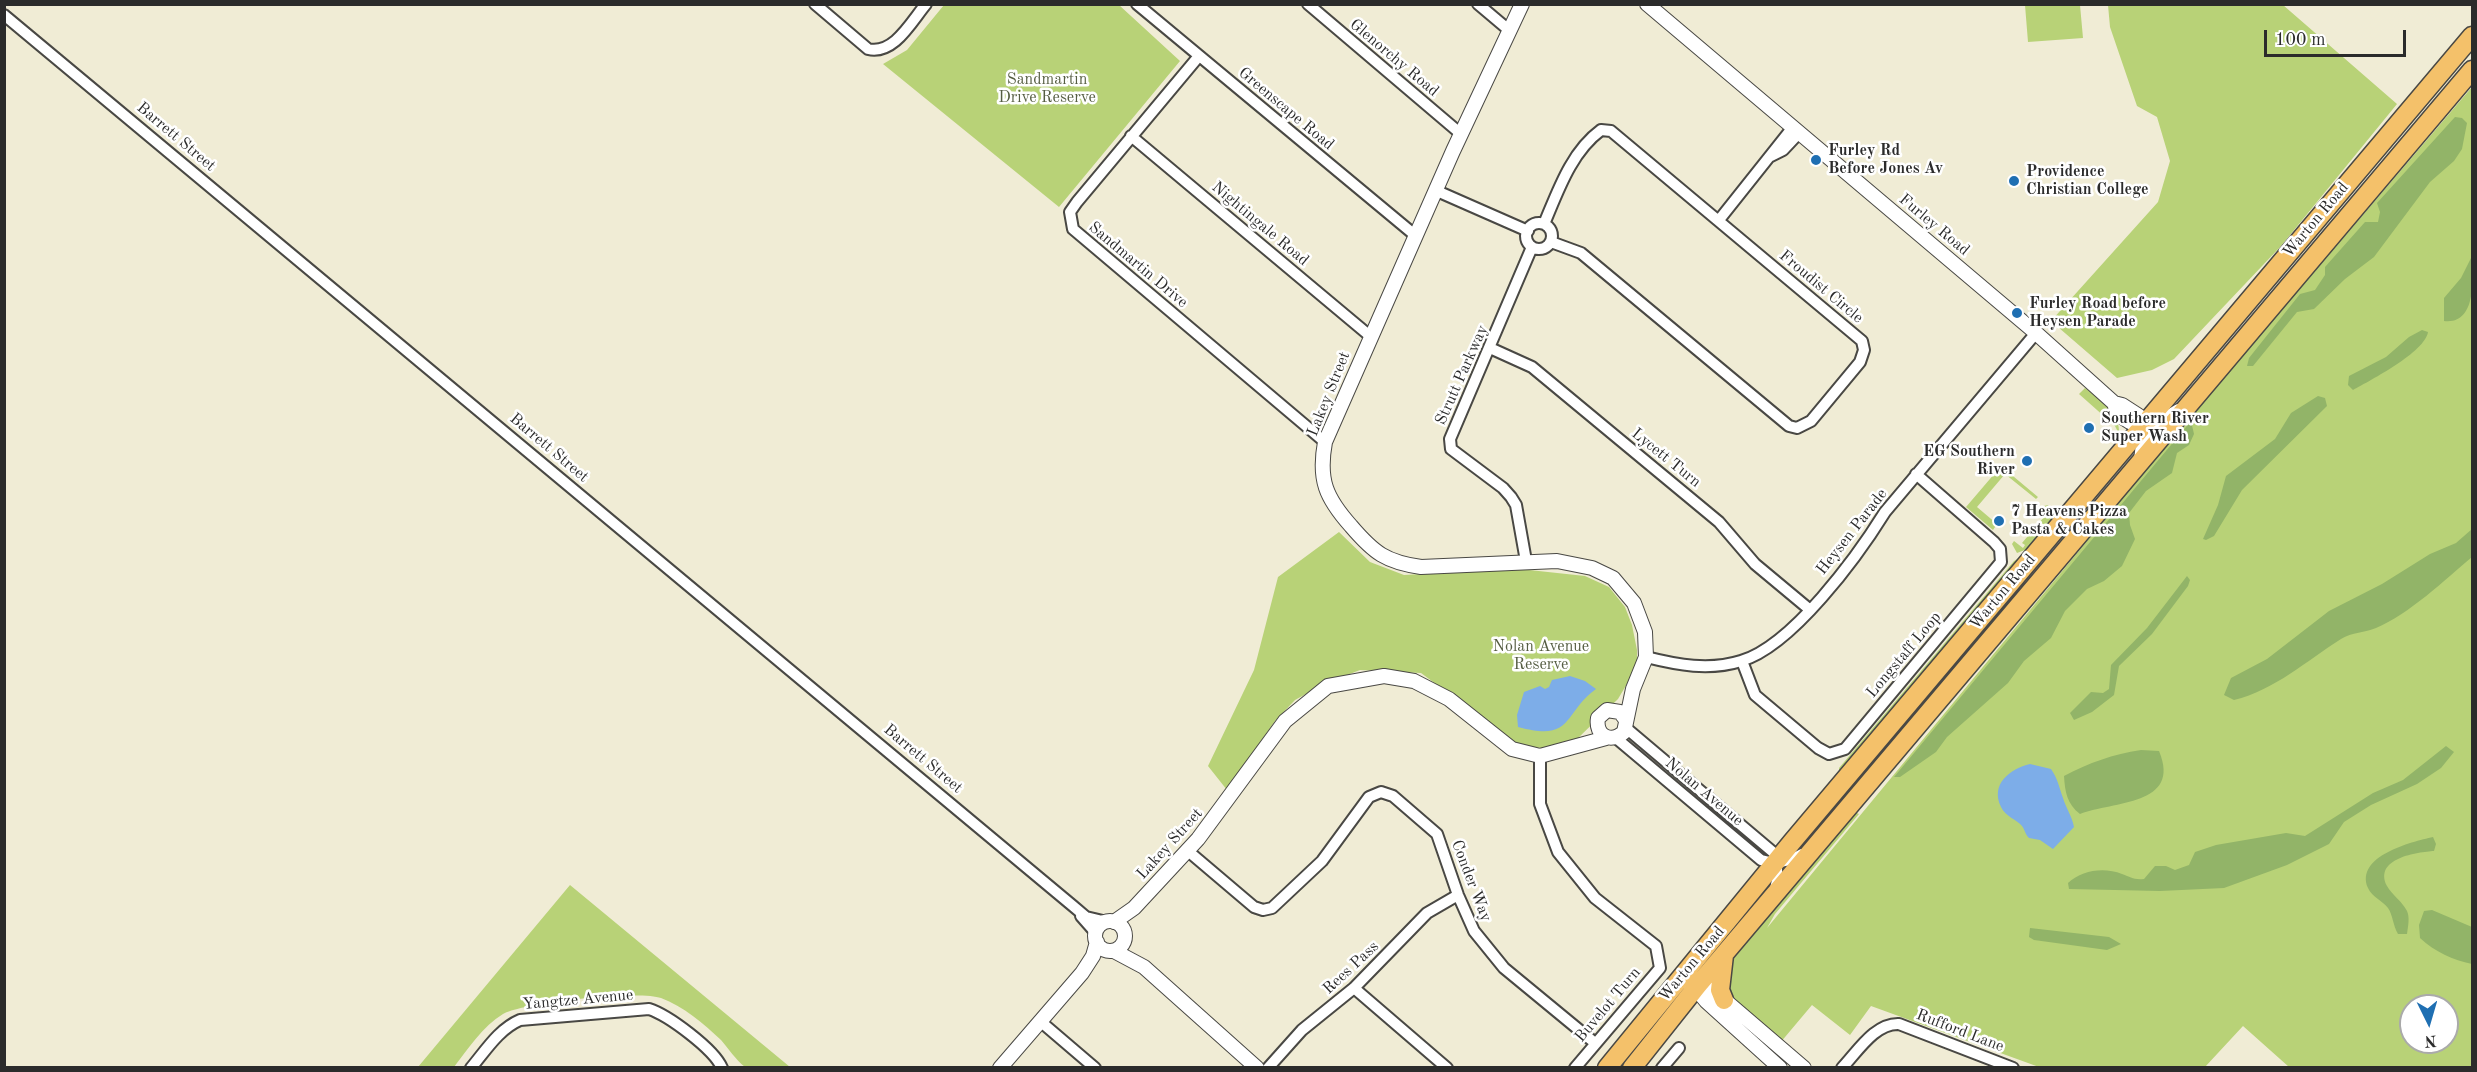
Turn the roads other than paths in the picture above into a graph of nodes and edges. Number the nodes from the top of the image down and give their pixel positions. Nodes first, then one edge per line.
1 (815, 4) edge
2 (926, 4) edge
3 (1137, 4) edge
4 (1308, 4) edge
5 (1479, 4) edge
6 (1522, 4) edge
7 (1647, 4) edge
8 (4, 15) edge
9 (1510, 31) junction
10 (2472, 36) edge
11 (1199, 56) junction
12 (2472, 70) edge
13 (2415, 103) junction
14 (2432, 117) junction
15 (1796, 130) junction
16 (1461, 134) junction
17 (1131, 136) junction
18 (1437, 191) junction
19 (1719, 220) junction
20 (2344, 222) junction
21 (1544, 224) junction
22 (1528, 231) junction
23 (1416, 237) junction
24 (1551, 242) junction
25 (1532, 247) junction
26 (2268, 276) junction
27 (2036, 333) junction
28 (1370, 336) junction
29 (1490, 348) junction
30 (2187, 406) junction
31 (2143, 426) junction
32 (1325, 442) junction
33 (2141, 460) junction
34 (1916, 474) junction
35 (1526, 561) junction
36 (1809, 609) junction
37 (1646, 657) junction
38 (1742, 661) junction
39 (1633, 689) junction
40 (1610, 709) junction
41 (1597, 722) junction
42 (1626, 724) junction
43 (1611, 738) junction
44 (1581, 743) junction
45 (1540, 756) junction
46 (1818, 844) junction
47 (1188, 851) junction
48 (1776, 862) junction
49 (1458, 895) junction
50 (1771, 899) junction
51 (1073, 906) junction
52 (1134, 908) junction
53 (1111, 922) junction
54 (1096, 938) junction
55 (1118, 944) junction
56 (1724, 955) junction
57 (1698, 957) junction
58 (1082, 973) junction
59 (1354, 988) junction
60 (1667, 995) junction
61 (1709, 995) junction
62 (1040, 1021) junction
63 (1595, 1043) junction
64 (1678, 1048) dead end
65 (471, 1068) edge
66 (722, 1068) edge
67 (1000, 1068) edge
68 (1095, 1068) edge
69 (1257, 1068) edge
70 (1268, 1068) edge
71 (1447, 1068) edge
72 (1575, 1068) edge
73 (1607, 1068) edge
74 (1632, 1068) edge
75 (1662, 1068) edge
76 (1780, 1068) edge
77 (1804, 1068) edge
78 (1842, 1068) edge
79 (2013, 1068) edge

1 - 2 street
3 - 11 street, Greenscape Road
4 - 16 street, Glenorchy Road
5 - 9 street
6 - 9 street, Lakey Street
7 - 15 street, Furley Road
8 - 51 street, Barrett Street
9 - 16 street, Lakey Street
10 - 13 main road, Warton Road
11 - 17 street, Sandmartin Drive
11 - 23 street, Greenscape Road
12 - 14 main road, Warton Road
13 - 14 main road
13 - 26 main road, Warton Road
14 - 20 main road, Warton Road
15 - 19 street
15 - 27 street, Furley Road
16 - 18 street, Lakey Street
17 - 28 street, Nightingale Road
17 - 32 street, Sandmartin Drive
18 - 22 street
18 - 23 street, Lakey Street
19 - 21 street, Froudist Circle
19 - 24 street, Froudist Circle
20 - 26 main road
20 - 30 main road, Warton Road
21 - 22 street
21 - 24 street
22 - 25 street
23 - 28 street, Lakey Street
24 - 25 street
25 - 29 street, Strutt Parkway
26 - 31 main road, Warton Road
27 - 31 street, Furley Road
27 - 34 street, Heysen Parade
28 - 32 street, Lakey Street
29 - 35 street, Strutt Parkway
29 - 36 street, Lycett Turn
30 - 31 street
30 - 33 main road, Warton Road
31 - 33 street
31 - 48 main road, Warton Road
32 - 35 street, Lakey Street
33 - 46 main road, Warton Road
34 - 36 street, Heysen Parade
34 - 38 street, Longstaff Loop
35 - 37 street, Lakey Street
36 - 38 street, Heysen Parade
37 - 38 street, Heysen Parade
37 - 39 street, Lakey Street
39 - 40 street, Lakey Street
39 - 42 street, Lakey Street
40 - 41 street, Lakey Street
40 - 42 street
41 - 43 street
41 - 44 street, Lakey Street
42 - 43 street
42 - 48 street, Nolan Avenue
43 - 44 street
43 - 48 street, Nolan Avenue
44 - 45 street
45 - 47 street, Lakey Street
45 - 63 street, Buvelot Turn
46 - 48 street
46 - 50 main road, Warton Road
47 - 49 street, Conder Way
47 - 52 street, Lakey Street
48 - 50 street
48 - 57 main road, Warton Road
49 - 59 street, Rees Pass
49 - 63 street, Conder Way
50 - 56 main road, Warton Road
51 - 53 street, Barrett Street
51 - 54 street, Barrett Street
52 - 53 street, Lakey Street
52 - 55 street, Lakey Street
53 - 54 street, Lakey Street
53 - 55 street
54 - 55 street
54 - 58 street, Lakey Street
55 - 58 street, Lakey Street
55 - 69 street
56 - 61 main road, Warton Road
56 - 61 main road
57 - 60 main road, Warton Road
57 - 61 street
58 - 62 street, Lakey Street
59 - 70 street, Rees Pass
59 - 71 street
60 - 61 street
60 - 73 main road, Warton Road
61 - 74 main road, Warton Road
61 - 76 street
61 - 77 street
62 - 67 street, Lakey Street
62 - 68 street
63 - 72 street, Buvelot Turn
64 - 75 street
65 - 66 street, Yangtze Avenue
78 - 79 street, Rufford Lane

